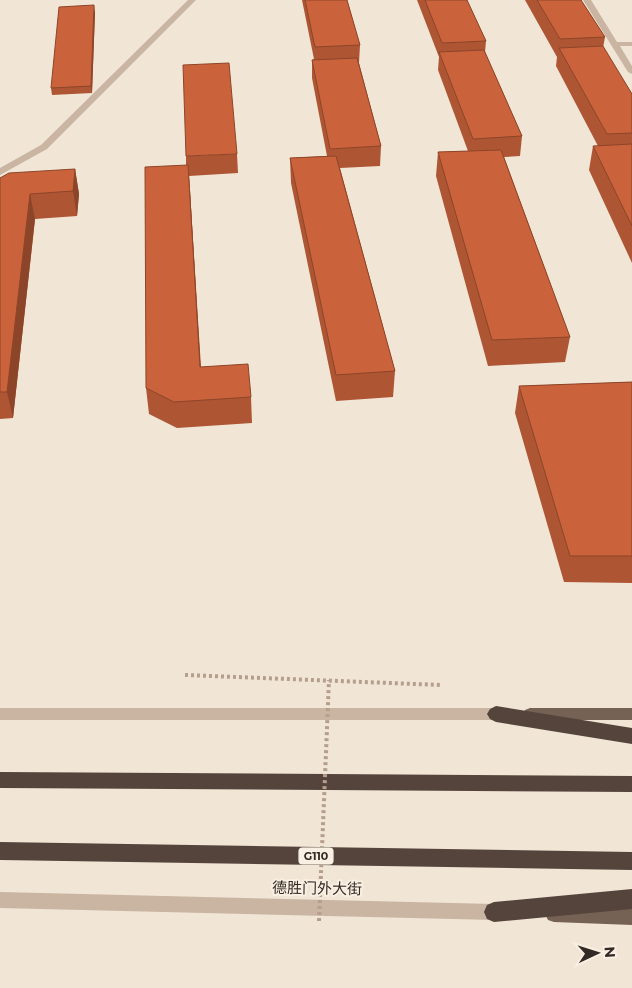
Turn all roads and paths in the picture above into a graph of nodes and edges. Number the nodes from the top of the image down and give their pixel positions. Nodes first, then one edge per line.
1 (192, 0) edge
2 (587, 0) edge
3 (614, 44) junction
4 (632, 44) edge
5 (632, 72) edge
6 (0, 172) edge
7 (185, 675) dead end
8 (328, 680) junction
9 (441, 685) dead end
10 (0, 714) edge
11 (496, 714) junction
12 (632, 714) edge
13 (632, 736) edge
14 (0, 780) edge
15 (632, 784) edge
16 (0, 851) edge
17 (632, 861) edge
18 (632, 899) edge
19 (0, 900) edge
20 (494, 912) junction
21 (632, 917) edge
22 (319, 921) dead end

1 - 6 street
2 - 3 street
3 - 4 street
3 - 5 street
7 - 8 path
8 - 9 path
8 - 22 path, bridge
10 - 11 street
11 - 12 main road
11 - 13 highway
14 - 15 highway
16 - 17 highway, G110
18 - 20 highway
19 - 20 street, 德胜门外大街
20 - 21 main road, 德胜门外大街

